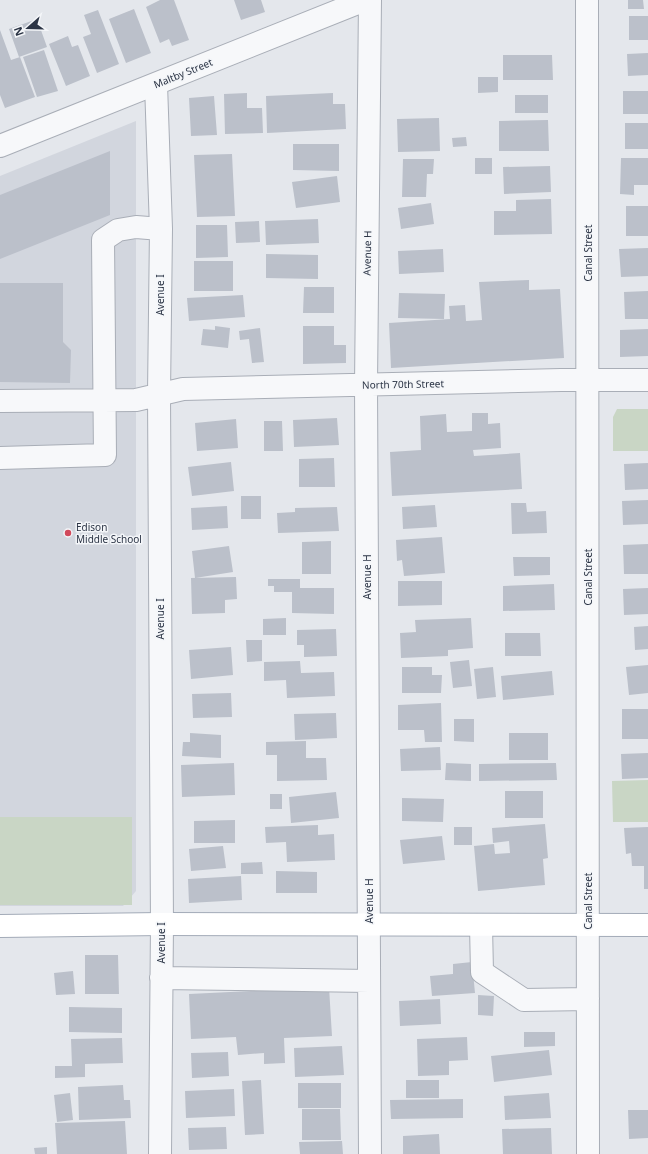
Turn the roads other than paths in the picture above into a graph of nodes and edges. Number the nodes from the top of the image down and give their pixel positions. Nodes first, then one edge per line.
1 (365, 0) edge
2 (370, 0) edge
3 (587, 0) edge
4 (156, 84) junction
5 (0, 146) edge
6 (161, 229) junction
7 (588, 380) junction
8 (648, 380) edge
9 (366, 385) junction
10 (159, 394) junction
11 (0, 401) edge
12 (105, 401) junction
13 (0, 458) edge
14 (162, 924) junction
15 (588, 925) junction
16 (648, 925) edge
17 (0, 926) edge
18 (369, 926) junction
19 (481, 926) junction
20 (161, 978) junction
21 (369, 981) junction
22 (588, 999) junction
23 (160, 1154) edge
24 (370, 1154) edge
25 (588, 1154) edge

1 - 4 street, Maltby Street
2 - 9 street, Avenue H
3 - 7 street, Canal Street
4 - 5 street, Maltby Street
4 - 6 street, Avenue I
6 - 10 street, Avenue I
6 - 12 street
7 - 8 street, North 70th Street
7 - 9 street, North 70th Street
7 - 15 street, Canal Street
9 - 10 street, North 70th Street
9 - 18 street, Avenue H
10 - 12 street, North 70th Street
10 - 14 street, Avenue I
11 - 12 street, North 70th Street
12 - 13 street
14 - 17 main road
14 - 18 main road
14 - 20 street, Avenue I
15 - 16 main road
15 - 19 main road
15 - 22 street, Canal Street
18 - 19 main road
18 - 21 street, Avenue H
19 - 22 street
20 - 21 street
20 - 23 street, Avenue I
21 - 24 street, Avenue H
22 - 25 street, Canal Street

